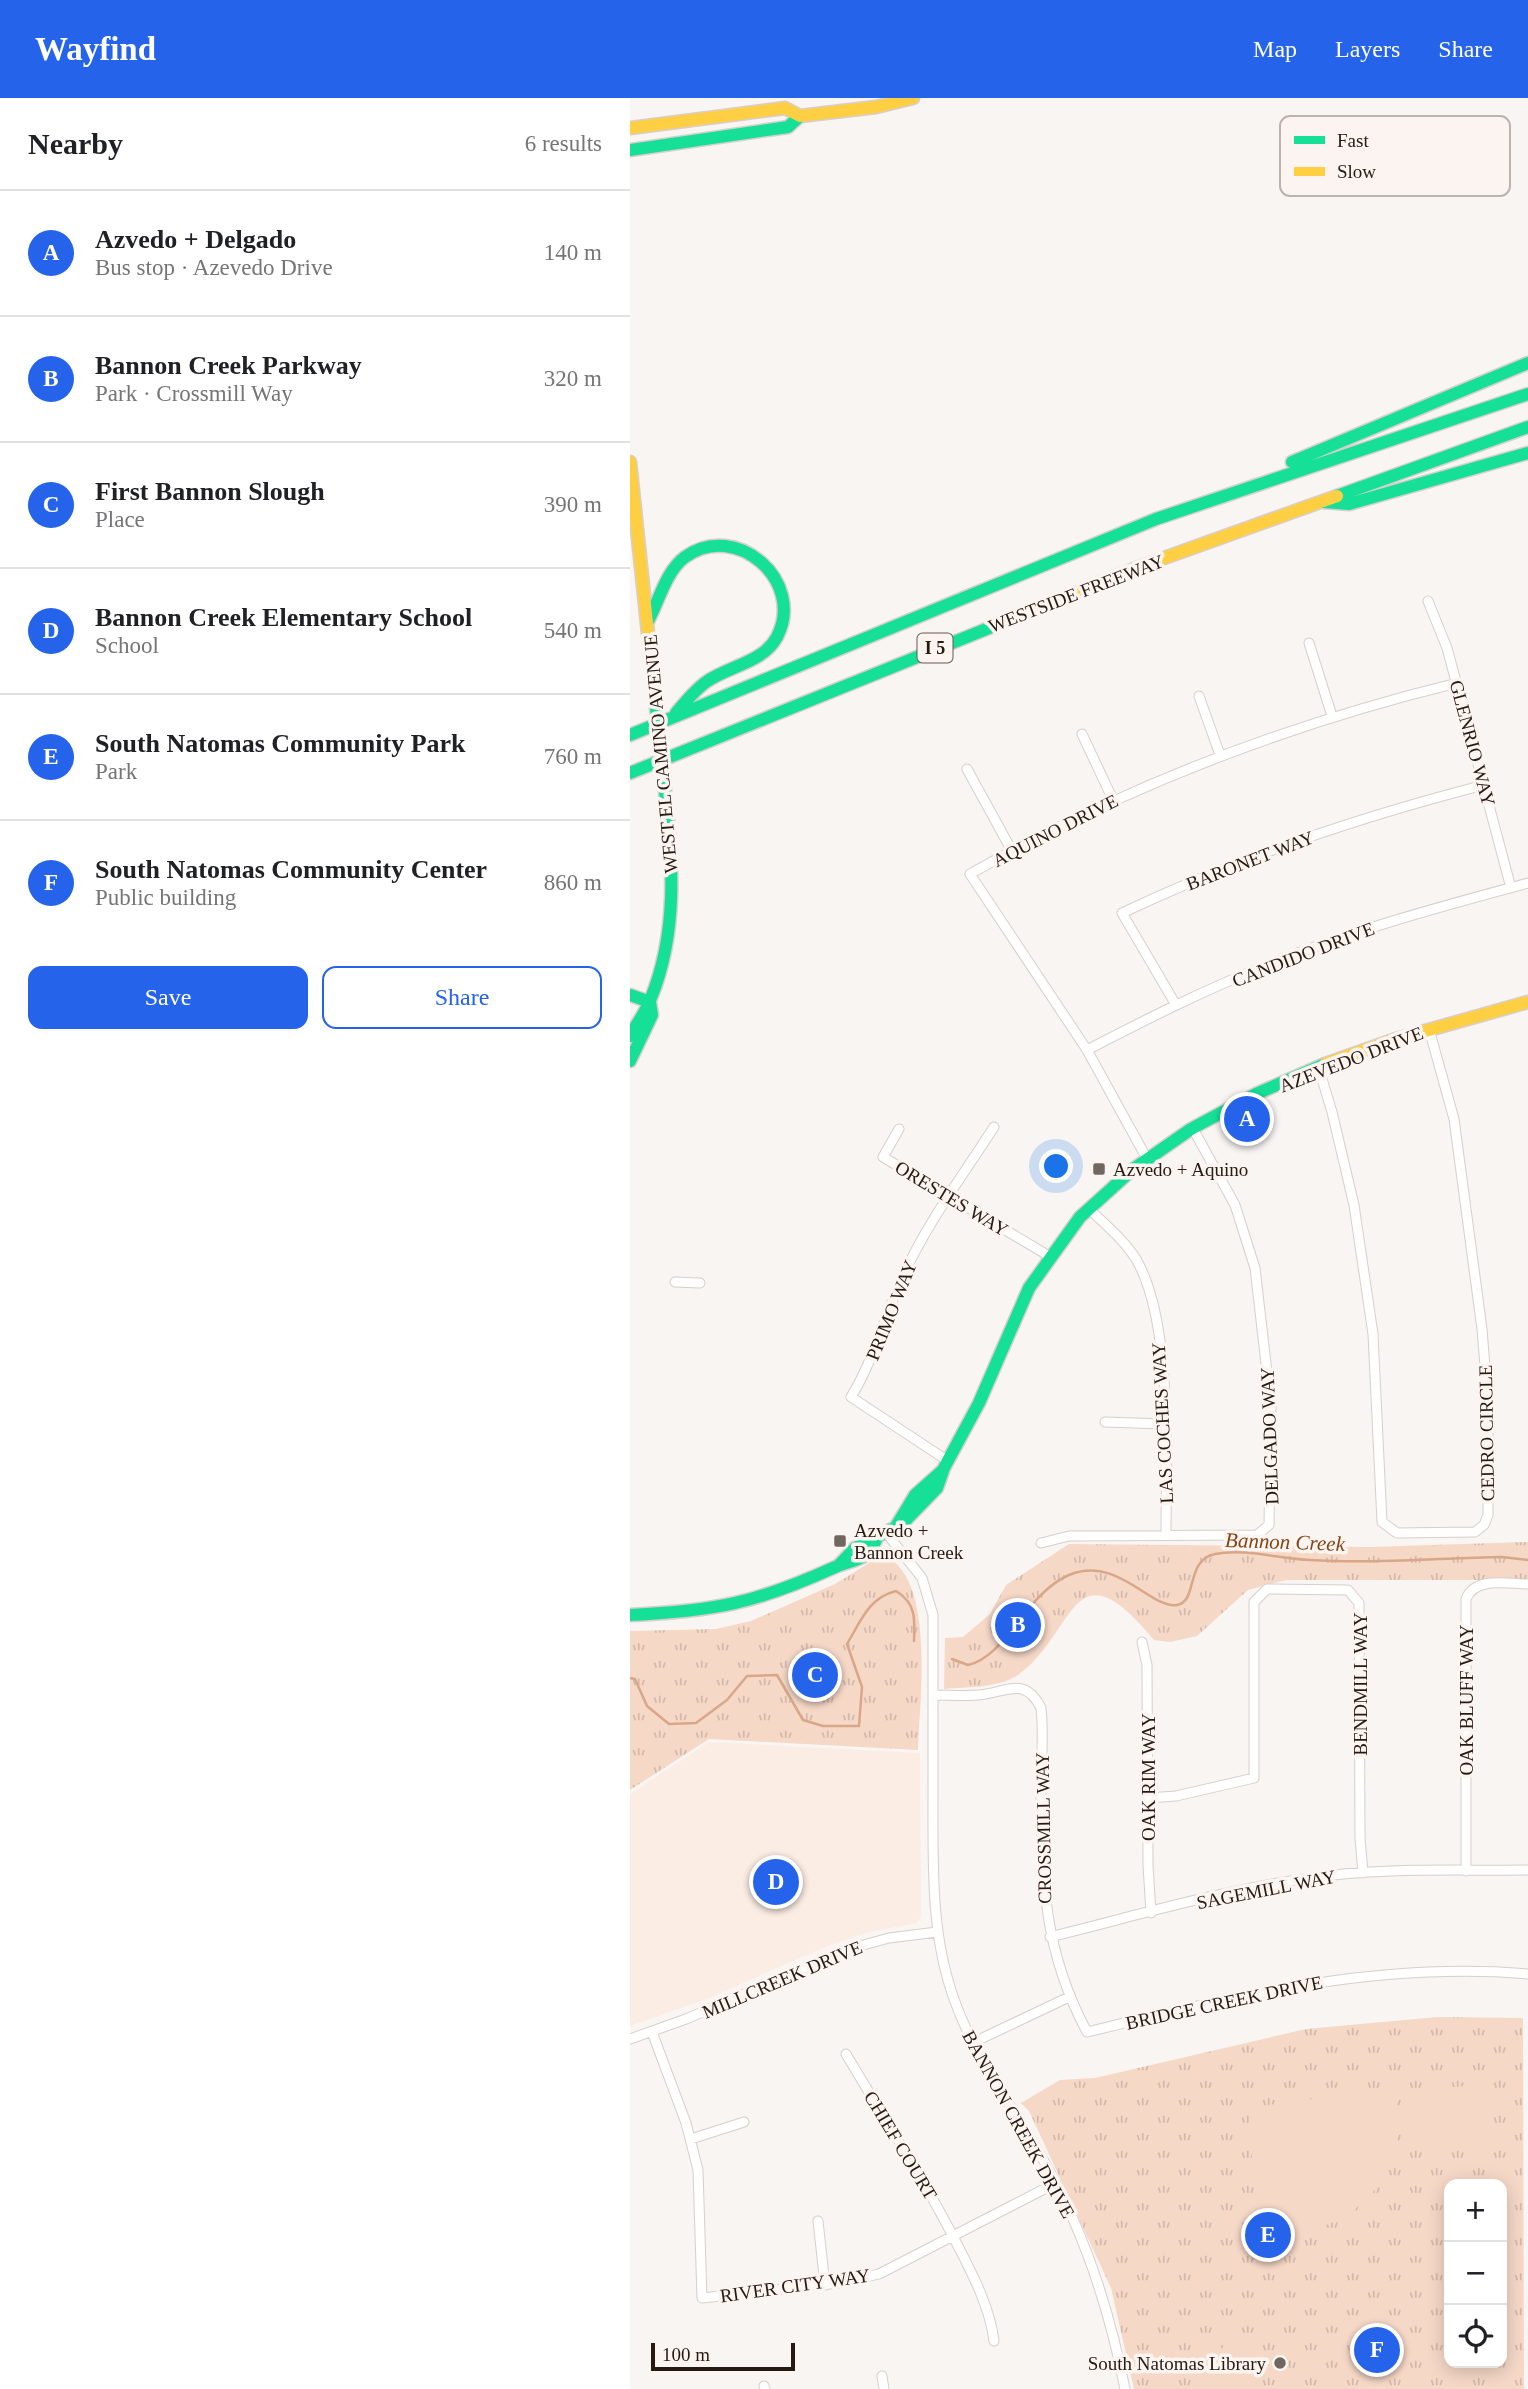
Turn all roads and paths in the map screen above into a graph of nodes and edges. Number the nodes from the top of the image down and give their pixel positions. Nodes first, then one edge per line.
1 (913, 98) edge
2 (800, 116) junction
3 (630, 128) edge
4 (630, 150) edge
5 (1528, 363) edge
6 (1528, 394) edge
7 (1528, 427) edge
8 (1528, 453) edge
9 (630, 461) edge
10 (1317, 502) junction
11 (1156, 519) junction
12 (1428, 601) dead end
13 (648, 621) junction
14 (1309, 643) dead end
15 (1457, 683) junction
16 (1199, 696) dead end
17 (1332, 716) junction
18 (671, 718) junction
19 (1082, 734) dead end
20 (630, 735) edge
21 (1220, 755) junction
22 (967, 769) dead end
23 (630, 773) edge
24 (1484, 785) junction
25 (1112, 800) junction
26 (1012, 850) junction
27 (1528, 883) edge
28 (1511, 887) junction
29 (630, 995) edge
30 (650, 1002) junction
31 (1528, 1002) edge
32 (1176, 1005) junction
33 (1429, 1029) junction
34 (630, 1037) edge
35 (1087, 1050) junction
36 (630, 1061) edge
37 (1318, 1069) junction
38 (994, 1127) dead end
39 (1192, 1128) junction
40 (899, 1129) dead end
41 (1146, 1157) junction
42 (948, 1196) junction
43 (1088, 1208) junction
44 (1049, 1256) junction
45 (675, 1283) dead end
46 (700, 1283) dead end
47 (1105, 1422) dead end
48 (1165, 1424) junction
49 (946, 1465) junction
50 (886, 1534) junction
51 (1167, 1535) junction
52 (1041, 1544) dead end
53 (1528, 1584) edge
54 (630, 1615) edge
55 (1142, 1642) dead end
56 (933, 1695) junction
57 (1148, 1798) junction
58 (1528, 1870) edge
59 (1466, 1871) junction
60 (1363, 1873) junction
61 (1151, 1913) junction
62 (937, 1932) junction
63 (1050, 1937) junction
64 (1528, 1974) edge
65 (1069, 1997) junction
66 (652, 2032) junction
67 (630, 2039) edge
68 (972, 2043) junction
69 (846, 2054) dead end
70 (744, 2122) dead end
71 (691, 2138) junction
72 (1056, 2183) junction
73 (818, 2221) dead end
74 (953, 2237) junction
75 (825, 2284) junction
76 (994, 2341) dead end
77 (882, 2376) dead end
78 (884, 2389) edge
79 (1125, 2389) edge

1 - 2 main road
2 - 3 main road
2 - 4 main road
5 - 11 main road
6 - 11 main road, WESTSIDE FREEWAY / I 5
7 - 10 main road, WESTSIDE FREEWAY / I 5
8 - 10 main road
9 - 13 main road, WEST EL CAMINO AVENUE
10 - 23 main road, WESTSIDE FREEWAY / I 5
11 - 18 main road, WESTSIDE FREEWAY / I 5
12 - 15 street, GLENRIO WAY
13 - 18 main road
13 - 30 main road, WEST EL CAMINO AVENUE, bridge
14 - 17 street
15 - 17 street, AQUINO DRIVE
15 - 24 street, GLENRIO WAY
16 - 21 street
17 - 21 street, AQUINO DRIVE
18 - 20 main road, WESTSIDE FREEWAY / I 5
19 - 25 street
21 - 25 street, AQUINO DRIVE
22 - 26 street
24 - 28 street, GLENRIO WAY
24 - 32 street, BARONET WAY
25 - 26 street, AQUINO DRIVE
26 - 35 street, AQUINO DRIVE
27 - 28 street, CANDIDO DRIVE
28 - 32 street, CANDIDO DRIVE
29 - 30 main road
30 - 34 main road, WEST EL CAMINO AVENUE
30 - 36 main road, WEST EL CAMINO AVENUE
31 - 33 main road, AZEVEDO DRIVE
32 - 35 street, CANDIDO DRIVE
33 - 37 main road, AZEVEDO DRIVE
33 - 37 street, CEDRO CIRCLE
35 - 41 street, AQUINO DRIVE
37 - 39 main road, AZEVEDO DRIVE
38 - 42 street, PRIMO WAY
39 - 41 main road, AZEVEDO DRIVE
39 - 51 street, DELGADO WAY
40 - 42 street, ORESTES WAY
41 - 43 main road, AZEVEDO DRIVE
42 - 44 street, ORESTES WAY
42 - 49 street, PRIMO WAY
43 - 44 main road, AZEVEDO DRIVE
43 - 48 street, LAS COCHES WAY
44 - 49 main road, AZEVEDO DRIVE
45 - 46 street
47 - 48 street
48 - 51 street, LAS COCHES WAY
49 - 50 main road, AZEVEDO DRIVE
50 - 54 main road, AZEVEDO DRIVE
50 - 56 street, BANNON CREEK DRIVE
51 - 52 street, DELGADO WAY
53 - 59 street, OAK BLUFF WAY
55 - 57 street, OAK RIM WAY
56 - 62 street, BANNON CREEK DRIVE
56 - 63 street, CROSSMILL WAY
57 - 60 street, BENDMILL WAY
57 - 61 street, OAK RIM WAY
58 - 59 street, SAGEMILL WAY
59 - 60 street, SAGEMILL WAY
60 - 61 street, SAGEMILL WAY
61 - 63 street, SAGEMILL WAY
62 - 66 street, MILLCREEK DRIVE
62 - 68 street, BANNON CREEK DRIVE
63 - 65 street, CROSSMILL WAY
64 - 65 street, BRIDGE CREEK DRIVE
65 - 68 street
66 - 67 street, MILLCREEK DRIVE
66 - 71 street, RIVER CITY WAY
68 - 72 street, BANNON CREEK DRIVE
69 - 74 street, CHIEF COURT
70 - 71 street
71 - 75 street, RIVER CITY WAY
72 - 74 street, RIVER CITY WAY
72 - 79 street, BANNON CREEK DRIVE
73 - 75 street
74 - 75 street, RIVER CITY WAY
74 - 76 street, CHIEF COURT
77 - 78 street

